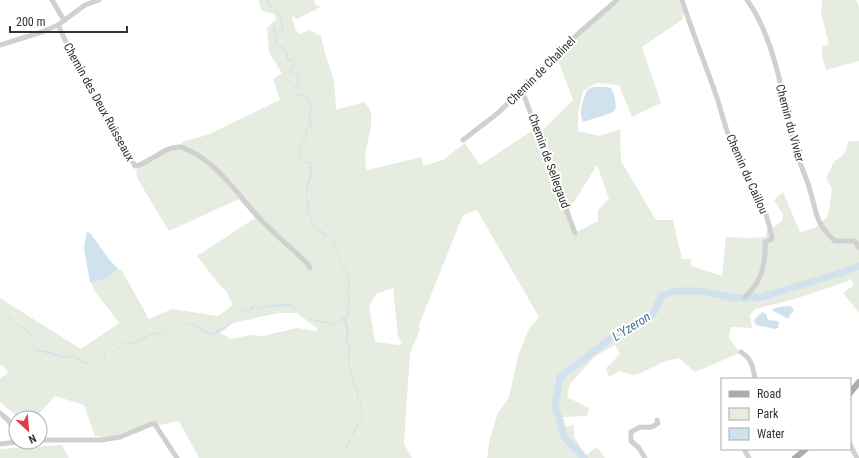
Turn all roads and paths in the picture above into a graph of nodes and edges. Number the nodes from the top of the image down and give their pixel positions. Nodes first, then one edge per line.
1 (52, 0) edge
2 (99, 0) edge
3 (617, 0) edge
4 (682, 0) edge
5 (747, 0) edge
6 (65, 20) junction
7 (58, 25) junction
8 (0, 45) edge
9 (522, 90) junction
10 (463, 140) dead end
11 (575, 233) dead end
12 (859, 248) edge
13 (310, 268) dead end
14 (745, 297) dead end
15 (741, 352) dead end
16 (755, 378) edge
17 (859, 382) edge
18 (851, 392) edge
19 (657, 420) dead end
20 (48, 440) edge
21 (851, 446) edge
22 (800, 451) edge
23 (177, 458) edge
24 (645, 458) edge
25 (795, 458) edge
26 (857, 458) edge

1 - 6 street
2 - 6 street
3 - 9 street, Chemin de Chalinel
4 - 14 street, Chemin du Caillou
5 - 12 street, Chemin du Vivier
6 - 7 street
7 - 8 street
7 - 13 street, Chemin des Deux Ruisseaux
9 - 10 street, Chemin de Chalinel
9 - 11 street, Chemin de Sellegaud
15 - 16 street
17 - 18 main road
19 - 24 street
20 - 23 street
21 - 26 street
22 - 25 main road

